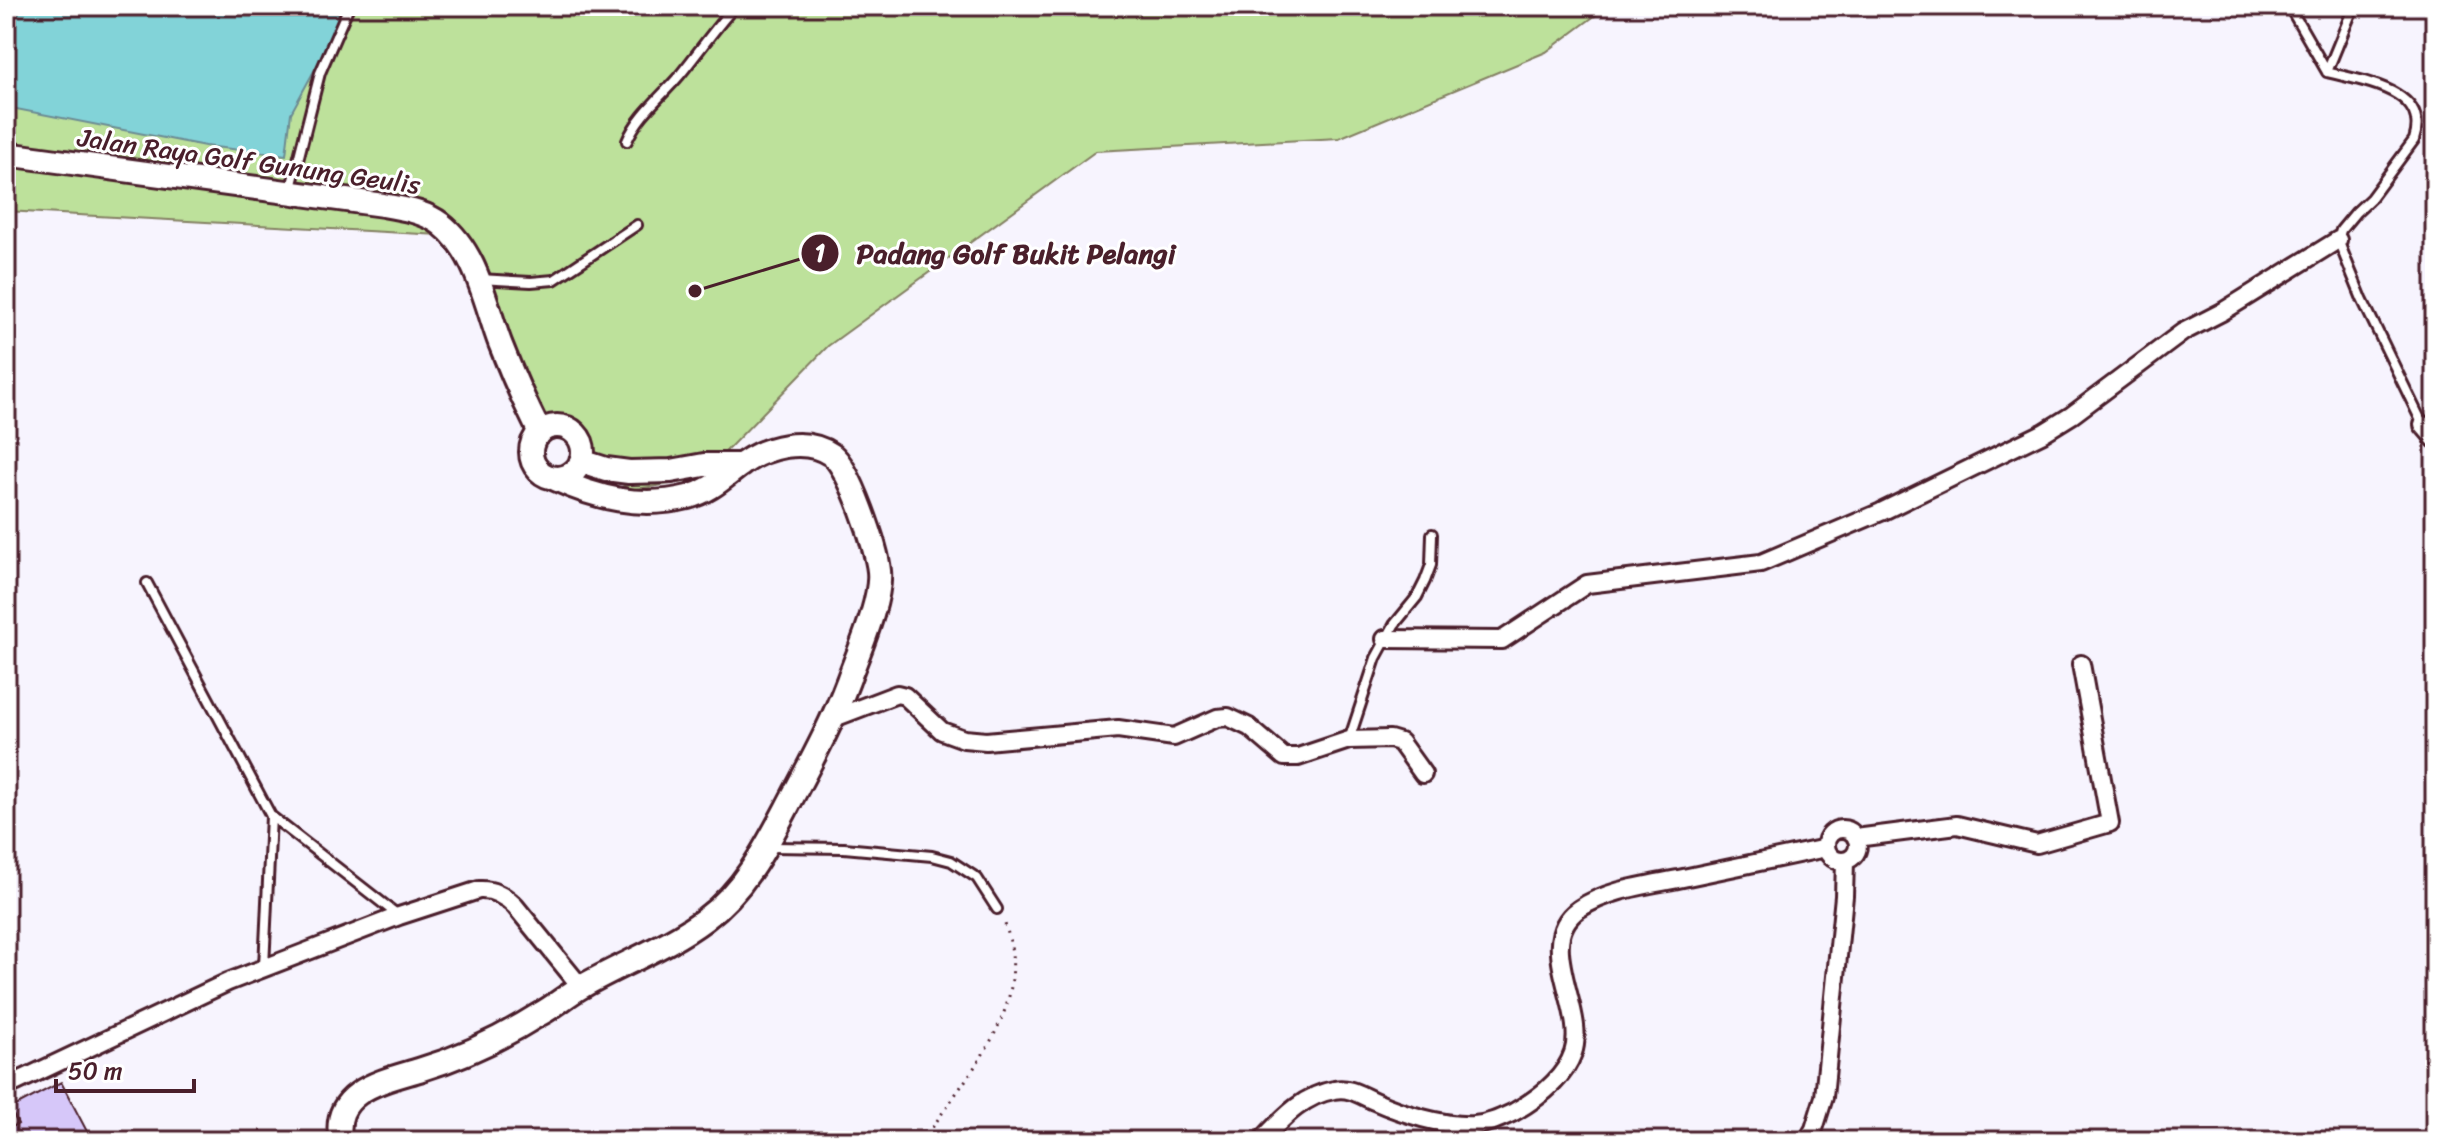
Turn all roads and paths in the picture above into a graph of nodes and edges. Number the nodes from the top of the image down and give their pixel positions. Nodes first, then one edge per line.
1 (349, 6) edge
2 (735, 6) edge
3 (2289, 6) edge
4 (2354, 6) edge
5 (2327, 72) junction
6 (627, 141) dead end
7 (6, 154) edge
8 (290, 193) junction
9 (637, 225) dead end
10 (2338, 240) junction
11 (478, 279) junction
12 (2423, 425) joint
13 (540, 433) junction
14 (2435, 439) edge
15 (581, 461) junction
16 (741, 465) junction
17 (553, 478) junction
18 (1432, 534) dead end
19 (147, 583) dead end
20 (1385, 639) junction
21 (2081, 664) dead end
22 (834, 718) junction
23 (1349, 740) junction
24 (1423, 774) dead end
25 (271, 816) junction
26 (1856, 838) junction
27 (766, 846) junction
28 (1826, 848) junction
29 (1845, 861) junction
30 (997, 909) joint
31 (399, 916) junction
32 (264, 967) junction
33 (581, 987) junction
34 (6, 1087) edge
35 (1814, 1137) edge
36 (341, 1141) edge
37 (924, 1141) edge
38 (1261, 1141) edge

1 - 8 lane
2 - 6 lane
3 - 5 lane
4 - 5 lane
5 - 10 lane
7 - 8 main road, Jalan Raya Golf Gunung Geulis
8 - 11 main road, Jalan Raya Golf Gunung Geulis
9 - 11 lane
10 - 12 lane
10 - 20 street
11 - 13 main road, Jalan Raya Golf Gunung Geulis
12 - 14 street
13 - 15 main road
13 - 17 main road, Jalan Raya Golf Gunung Geulis
15 - 16 main road
15 - 17 main road
16 - 17 main road
16 - 22 main road
18 - 20 lane
19 - 25 lane
20 - 23 lane
21 - 26 street
22 - 23 street
22 - 27 main road
23 - 24 street
25 - 31 lane
25 - 32 lane
26 - 28 street
26 - 29 street
27 - 30 lane
27 - 33 main road
28 - 29 street
28 - 38 street
29 - 35 street
30 - 37 path
31 - 32 street
31 - 33 street
32 - 34 street
33 - 36 main road

